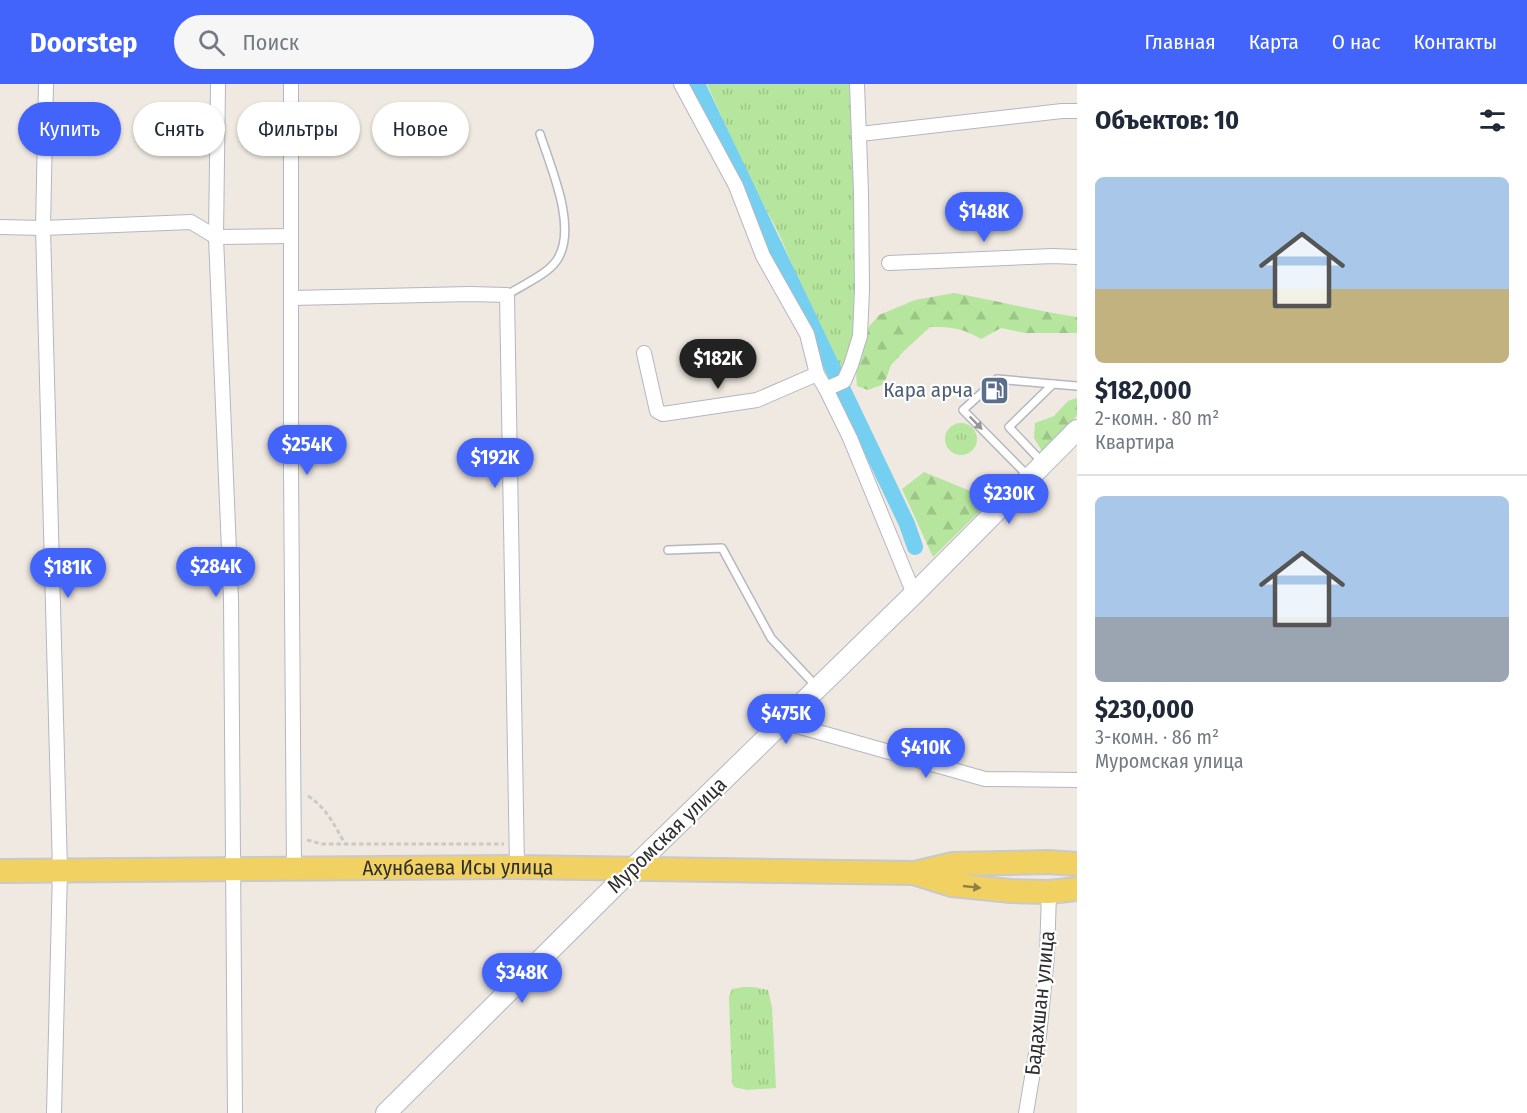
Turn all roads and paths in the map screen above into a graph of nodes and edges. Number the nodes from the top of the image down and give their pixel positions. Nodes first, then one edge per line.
1 (46, 84) edge
2 (218, 84) edge
3 (291, 84) edge
4 (681, 84) edge
5 (857, 84) edge
6 (1077, 111) edge
7 (540, 134) dead end
8 (860, 134) junction
9 (0, 226) edge
10 (44, 228) junction
11 (291, 236) junction
12 (216, 237) junction
13 (1077, 257) edge
14 (889, 263) dead end
15 (507, 295) junction
16 (292, 298) junction
17 (644, 353) dead end
18 (817, 374) junction
19 (1053, 384) junction
20 (835, 385) junction
21 (1077, 386) edge
22 (1077, 430) edge
23 (1044, 463) junction
24 (1030, 478) junction
25 (668, 550) dead end
26 (914, 594) junction
27 (818, 688) junction
28 (783, 722) junction
29 (1077, 780) edge
30 (293, 782) junction
31 (302, 839) dead end
32 (345, 844) junction
33 (506, 844) dead end
34 (1077, 864) edge
35 (517, 867) junction
36 (234, 869) junction
37 (294, 869) junction
38 (632, 869) junction
39 (60, 870) junction
40 (0, 871) edge
41 (915, 873) junction
42 (1077, 889) edge
43 (1049, 892) junction
44 (54, 1113) edge
45 (235, 1113) edge
46 (386, 1113) edge
47 (1026, 1113) edge

1 - 10 street
2 - 12 street
3 - 11 street
4 - 18 street
5 - 8 street
6 - 8 street
7 - 15 lane
8 - 20 street
9 - 10 street
10 - 12 street
10 - 39 street
11 - 12 street
11 - 16 street
12 - 36 street
13 - 14 street
15 - 16 street
15 - 35 street
16 - 30 street
17 - 18 street
18 - 20 street
19 - 21 lane
19 - 23 lane
19 -> 24 lane
20 - 26 street
22 - 23 main road, Муромская улица
23 - 24 main road, Муромская улица
24 - 26 main road, Муромская улица
25 - 27 lane
26 - 27 main road, Муромская улица
27 - 28 main road, Муромская улица
28 - 29 street
28 - 38 main road, Муромская улица
30 - 32 path
30 - 37 street
31 - 32 path
32 - 33 path
34 - 41 main road, Ахунбаева Исы улица
35 - 37 main road, Ахунбаева Исы улица
35 - 38 main road, Ахунбаева Исы улица
36 - 37 main road, Ахунбаева Исы улица
36 - 39 main road, Ахунбаева Исы улица
36 - 45 street
38 - 41 main road, Ахунбаева Исы улица
38 - 46 main road, Муромская улица
39 - 40 main road, Ахунбаева Исы улица
39 - 44 street
41 -> 43 main road, Ахунбаева Исы улица
42 - 43 main road, Ахунбаева Исы улица
43 - 47 street, Бадахшан улица

